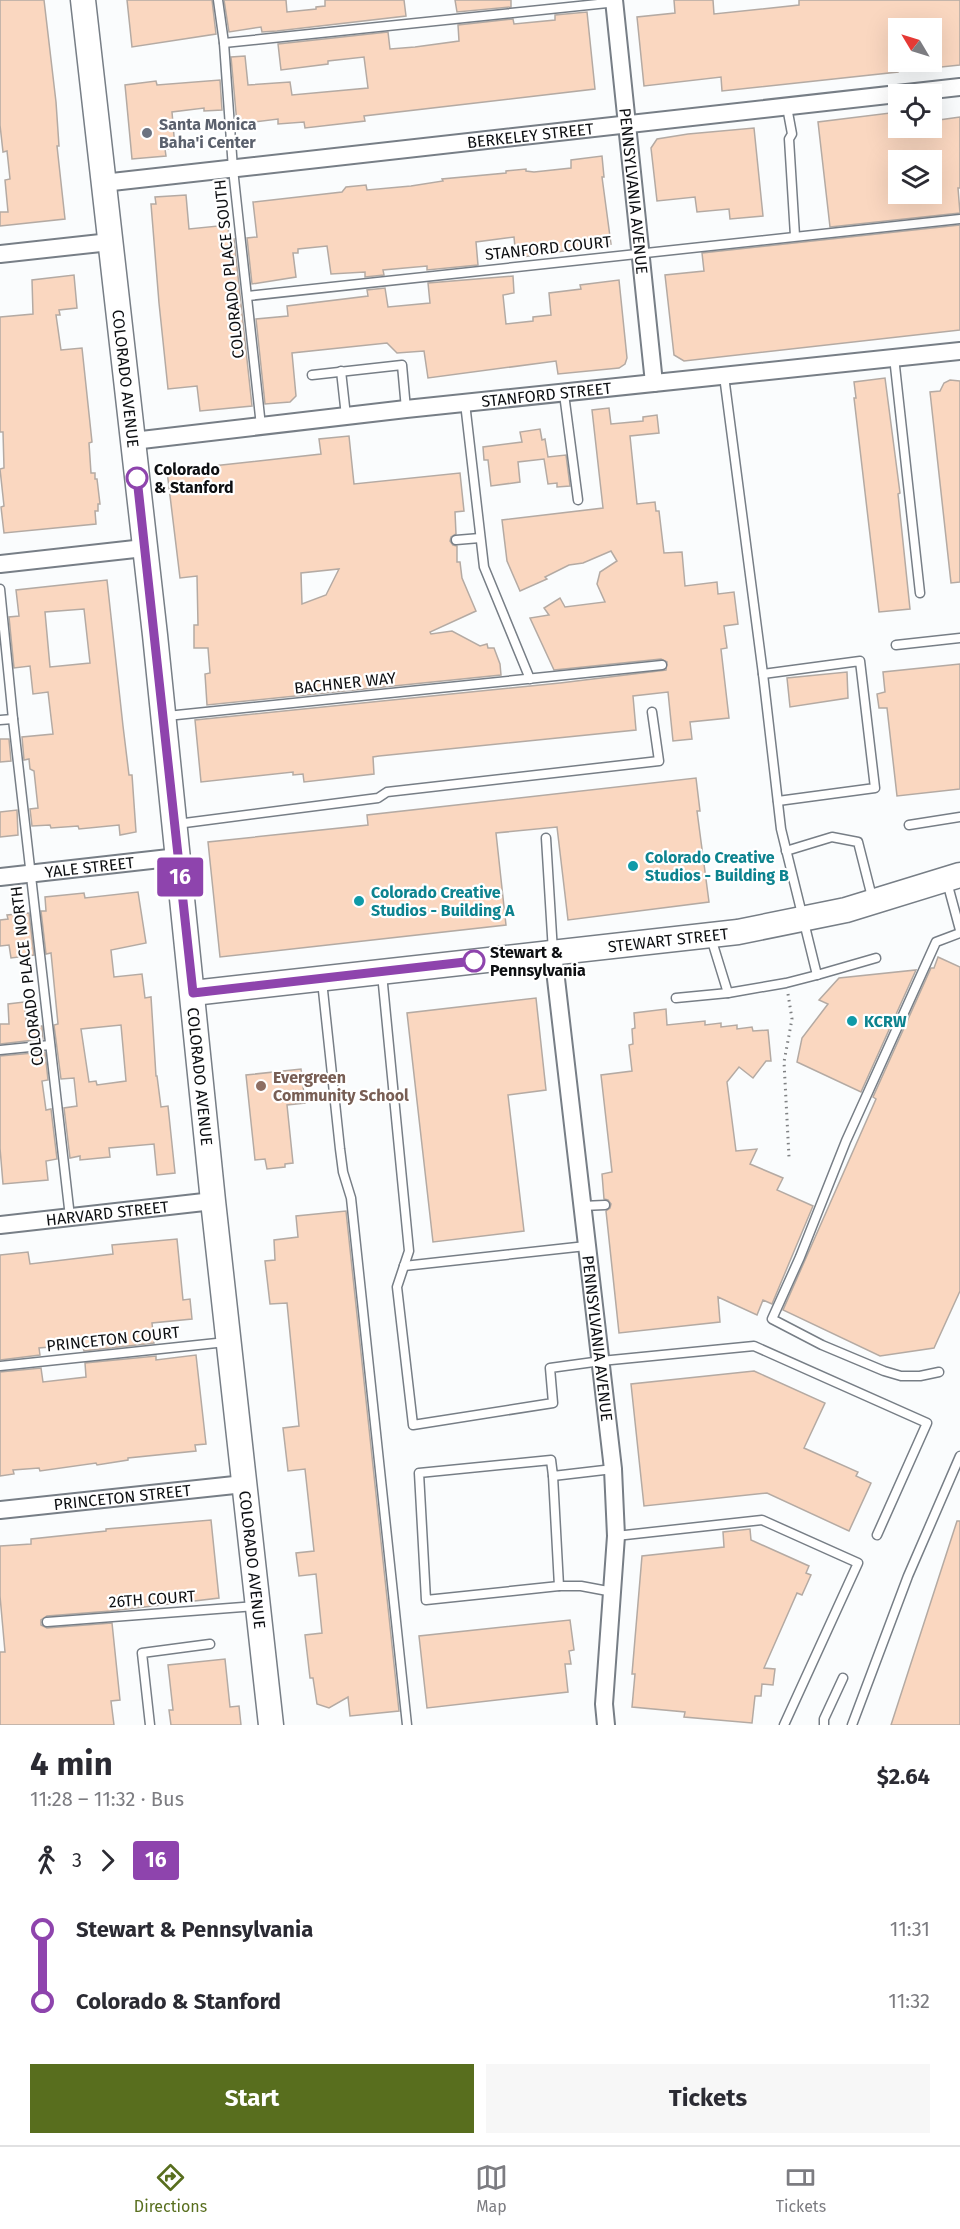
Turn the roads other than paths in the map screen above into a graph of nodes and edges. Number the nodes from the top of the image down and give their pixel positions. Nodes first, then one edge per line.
1 (82, 0) edge
2 (218, 0) edge
3 (616, 1) edge
4 (224, 43) junction
5 (960, 87) edge
6 (787, 107) junction
7 (626, 124) junction
8 (233, 169) junction
9 (103, 183) junction
10 (960, 219) edge
11 (795, 236) junction
12 (110, 242) junction
13 (640, 252) junction
14 (0, 254) edge
15 (248, 297) junction
16 (960, 351) edge
17 (894, 357) junction
18 (341, 371) junction
19 (312, 375) dead end
20 (724, 376) junction
21 (654, 383) junction
22 (564, 394) junction
23 (465, 404) junction
24 (406, 409) junction
25 (346, 416) junction
26 (261, 426) junction
27 (133, 441) junction
28 (578, 500) dead end
29 (480, 538) junction
30 (456, 540) dead end
31 (144, 548) junction
32 (0, 564) edge
33 (0, 589) edge
34 (920, 593) dead end
35 (960, 639) edge
36 (896, 645) dead end
37 (662, 665) dead end
38 (763, 674) junction
39 (530, 679) junction
40 (652, 712) dead end
41 (163, 717) junction
42 (13, 719) junction
43 (0, 720) edge
44 (778, 801) junction
45 (960, 817) edge
46 (174, 824) junction
47 (909, 825) dead end
48 (546, 838) dead end
49 (786, 851) junction
50 (178, 857) junction
51 (31, 874) junction
52 (0, 877) edge
53 (953, 877) edge
54 (874, 901) junction
55 (803, 919) junction
56 (960, 932) edge
57 (710, 935) junction
58 (553, 953) junction
59 (876, 958) dead end
60 (382, 971) junction
61 (817, 975) junction
62 (321, 978) junction
63 (193, 993) junction
64 (728, 993) junction
65 (676, 998) dead end
66 (50, 1045) junction
67 (0, 1050) edge
68 (213, 1202) junction
69 (605, 1204) dead end
70 (582, 1206) junction
71 (70, 1217) junction
72 (0, 1225) edge
73 (586, 1246) junction
74 (404, 1266) junction
75 (230, 1342) junction
76 (602, 1361) junction
77 (0, 1366) edge
78 (939, 1372) dead end
79 (960, 1456) edge
80 (613, 1469) junction
81 (553, 1476) junction
82 (244, 1484) junction
83 (0, 1510) edge
84 (877, 1535) dead end
85 (616, 1536) junction
86 (560, 1586) junction
87 (613, 1592) junction
88 (258, 1606) junction
89 (47, 1622) dead end
90 (210, 1644) dead end
91 (843, 1678) dead end
92 (150, 1725) edge
93 (271, 1725) edge
94 (407, 1725) edge
95 (606, 1725) edge
96 (784, 1725) edge
97 (824, 1725) edge
98 (852, 1725) edge

1 - 9 street, COLORADO AVENUE
2 - 4 lane, COLORADO PLACE SOUTH
3 - 4 lane
3 - 7 street, PENNSYLVANIA AVENUE
4 - 8 lane, COLORADO PLACE SOUTH
5 - 6 street, BERKELEY STREET
6 - 7 street, BERKELEY STREET
6 - 11 lane
7 - 8 street, BERKELEY STREET
7 - 13 street, PENNSYLVANIA AVENUE
8 - 9 street, BERKELEY STREET
8 - 15 lane, COLORADO PLACE SOUTH
9 - 12 street, COLORADO AVENUE
10 - 11 lane, STANFORD COURT
11 - 13 lane, STANFORD COURT
12 - 14 street
12 - 27 street, COLORADO AVENUE
13 - 15 lane, STANFORD COURT
13 - 21 street, PENNSYLVANIA AVENUE
15 - 26 lane, COLORADO PLACE SOUTH
16 - 17 street, STANFORD STREET
17 - 20 street, STANFORD STREET
17 - 34 lane
18 - 19 lane
18 - 24 lane
18 - 25 lane
20 - 21 street, STANFORD STREET
20 - 38 lane
21 - 22 street, STANFORD STREET
22 - 23 street, STANFORD STREET
22 - 28 lane
23 - 24 street, STANFORD STREET
23 - 29 lane
24 - 25 street, STANFORD STREET
25 - 26 street, STANFORD STREET
26 - 27 street, STANFORD STREET
27 - 31 street, COLORADO AVENUE
29 - 30 lane
29 - 39 lane
31 - 32 street
31 - 41 street, COLORADO AVENUE
33 - 42 lane, COLORADO PLACE NORTH
35 - 36 lane
37 - 39 lane, BACHNER WAY
38 - 44 lane
38 - 44 lane
39 - 41 lane, BACHNER WAY
40 - 46 lane
41 - 46 street, COLORADO AVENUE
42 - 43 lane
42 - 51 lane, COLORADO PLACE NORTH
44 - 49 lane
45 - 47 lane
46 - 50 street, COLORADO AVENUE
48 - 58 lane
49 - 54 lane
49 - 55 lane
50 - 51 street, YALE STREET
50 - 63 street, COLORADO AVENUE
51 - 52 street, YALE STREET
51 - 66 lane, COLORADO PLACE NORTH
53 - 54 street, STEWART STREET
53 - 56 lane
54 - 55 street, STEWART STREET
55 - 57 street, STEWART STREET
55 - 61 lane
56 - 78 lane
57 - 58 street, STEWART STREET
57 - 64 lane
58 - 60 street, STEWART STREET
58 - 70 street, PENNSYLVANIA AVENUE
59 - 61 lane
60 - 62 street, STEWART STREET
60 - 74 lane
61 - 64 lane
62 - 63 street, STEWART STREET
62 - 94 lane
63 - 68 street, COLORADO AVENUE
64 - 65 lane
66 - 67 lane
66 - 71 lane, COLORADO PLACE NORTH
68 - 71 street, HARVARD STREET
68 - 75 street, COLORADO AVENUE
69 - 70 lane
70 - 73 street, PENNSYLVANIA AVENUE
71 - 72 street, HARVARD STREET
73 - 74 lane
73 - 76 street, PENNSYLVANIA AVENUE
74 - 76 lane
75 - 77 lane, PRINCETON COURT
75 - 82 street, COLORADO AVENUE
76 - 80 street, PENNSYLVANIA AVENUE
76 - 84 lane
79 - 98 lane
80 - 81 lane
80 - 85 street, PENNSYLVANIA AVENUE
81 - 86 lane
81 - 86 lane
82 - 83 street, PRINCETON STREET
82 - 88 street, COLORADO AVENUE
85 - 87 street, PENNSYLVANIA AVENUE
85 - 96 lane
86 - 87 lane
87 - 95 street, PENNSYLVANIA AVENUE
88 - 89 lane, 26TH COURT
88 - 93 street, COLORADO AVENUE
90 - 92 lane
91 - 97 lane

